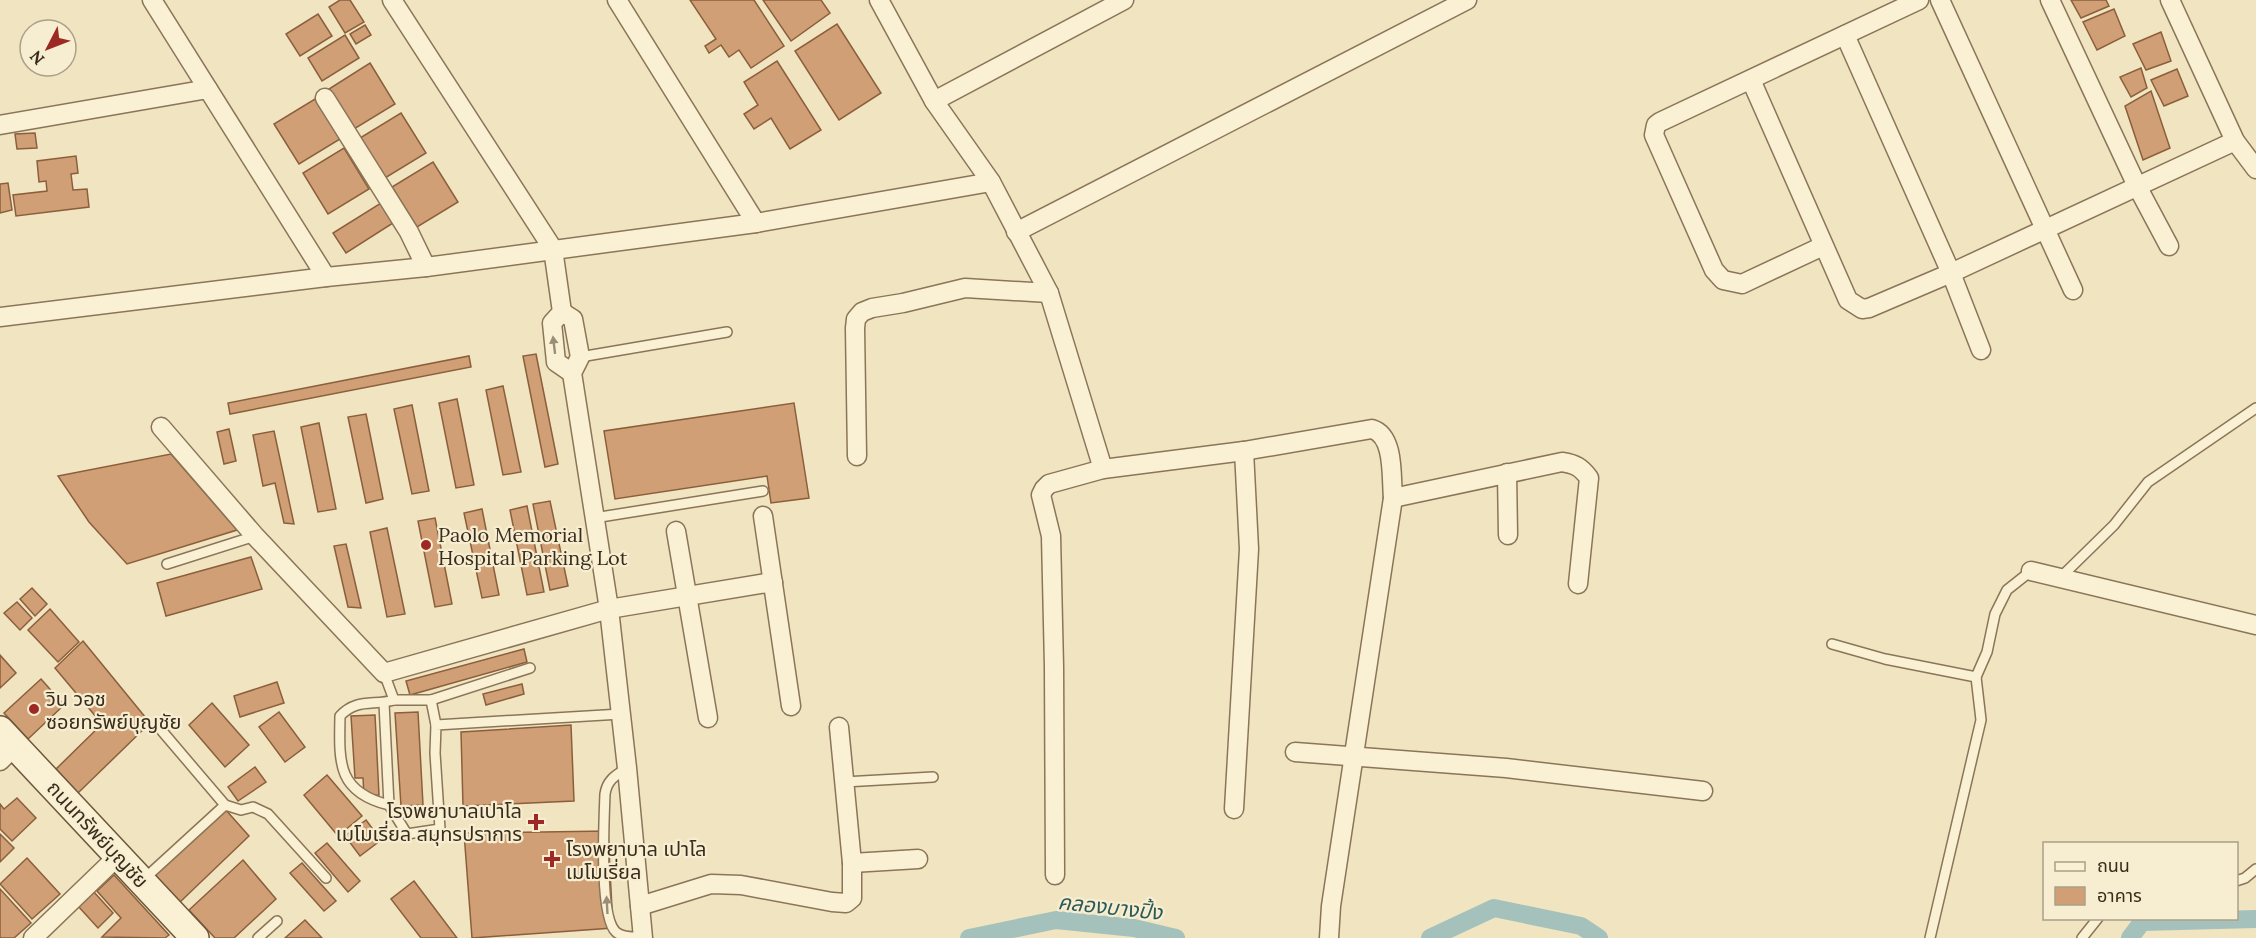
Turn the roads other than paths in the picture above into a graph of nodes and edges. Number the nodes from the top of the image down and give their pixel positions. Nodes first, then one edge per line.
1 (152, 0) edge
2 (392, 0) edge
3 (617, 0) edge
4 (879, 0) edge
5 (1125, 0) edge
6 (1467, 0) edge
7 (1919, 0) edge
8 (1940, 0) edge
9 (2050, 0) edge
10 (2170, 0) edge
11 (1845, 35) junction
12 (1751, 80) junction
13 (208, 89) junction
14 (325, 98) dead end
15 (934, 101) junction
16 (0, 125) edge
17 (2235, 141) junction
18 (2256, 170) edge
19 (991, 182) junction
20 (2137, 186) junction
21 (756, 223) junction
22 (2044, 228) junction
23 (1016, 232) junction
24 (1823, 246) junction
25 (2169, 246) dead end
26 (552, 249) junction
27 (426, 267) junction
28 (1951, 273) junction
29 (326, 277) junction
30 (2073, 290) dead end
31 (1049, 293) junction
32 (0, 317) edge
33 (727, 332) dead end
34 (1980, 350) dead end
35 (576, 365) junction
36 (2256, 408) edge
37 (161, 427) dead end
38 (1244, 451) junction
39 (857, 456) dead end
40 (1103, 469) junction
41 (1507, 474) junction
42 (762, 491) dead end
43 (1393, 498) junction
44 (763, 516) dead end
45 (594, 518) junction
46 (676, 531) dead end
47 (1508, 535) dead end
48 (255, 536) junction
49 (167, 564) dead end
50 (2031, 571) joint
51 (2060, 578) junction
52 (773, 582) junction
53 (1578, 584) dead end
54 (688, 596) junction
55 (609, 609) junction
56 (2256, 625) edge
57 (1832, 644) dead end
58 (530, 668) dead end
59 (384, 673) junction
60 (1976, 677) junction
61 (431, 700) junction
62 (389, 702) junction
63 (791, 706) dead end
64 (621, 714) junction
65 (708, 718) dead end
66 (436, 725) junction
67 (838, 727) dead end
68 (162, 731) dead end
69 (5, 746) edge
70 (1294, 752) dead end
71 (1354, 756) junction
72 (627, 768) junction
73 (933, 777) dead end
74 (844, 782) junction
75 (1703, 791) dead end
76 (225, 805) junction
77 (389, 805) junction
78 (1234, 809) dead end
79 (118, 856) junction
80 (918, 859) dead end
81 (852, 863) junction
82 (2256, 869) edge
83 (1055, 875) dead end
84 (326, 878) dead end
85 (2238, 880) edge
86 (142, 881) junction
87 (640, 906) junction
88 (2096, 920) edge
89 (277, 921) dead end
90 (33, 938) edge
91 (195, 938) edge
92 (258, 938) edge
93 (644, 938) edge
94 (1329, 938) edge
95 (1930, 938) edge
96 (2082, 938) edge

1 - 13 street
2 - 26 street
3 - 21 street
4 - 15 street
5 - 15 street
6 - 23 street
7 - 11 street
8 - 22 street
9 - 20 street
10 - 17 street
11 - 12 street
11 - 28 street
12 - 24 street
12 - 24 street
13 - 16 street
13 - 29 street
14 - 27 street
15 - 19 street
17 - 18 street
17 - 20 street
19 - 21 street
19 - 23 street
20 - 22 street
20 - 25 street
21 - 26 street
22 - 28 street
22 - 30 street
23 - 31 street
24 - 28 street
26 - 27 street
26 - 35 street
27 - 29 street
28 - 34 street
29 - 32 street
31 - 39 street
31 - 40 street
33 - 35 lane
35 - 45 street
36 - 51 lane
37 - 48 street
38 - 40 street
38 - 43 street
38 - 78 street
40 - 83 street
41 - 43 street
41 - 47 street
41 - 53 street
42 - 45 lane
43 - 71 street
44 - 52 street
45 - 55 street
46 - 54 street
48 - 49 lane
48 - 59 street
50 - 51 street
50 - 60 lane
51 - 56 street
52 - 54 street
52 - 63 street
54 - 55 street
54 - 65 street
55 - 59 street
55 - 64 street
57 - 60 lane
58 - 61 lane
59 - 62 lane
60 - 95 lane
61 - 62 lane
61 - 66 lane
62 - 77 lane
62 - 77 lane
64 - 66 lane
64 - 72 street
66 - 77 lane
67 - 74 street
68 - 76 lane
69 - 79 street, ถนนทรัพย์บุญชัย
70 - 71 street
71 - 75 street
71 - 94 street
72 - 87 street
93 -> 72 lane
73 - 74 lane
74 - 81 street
76 - 84 lane
76 - 86 lane
79 - 86 street, ถนนทรัพย์บุญชัย
79 - 90 street
80 - 81 street
81 - 87 street
82 - 85 lane
86 - 91 street, ถนนทรัพย์บุญชัย
87 - 93 street
88 - 96 lane
89 - 92 lane

